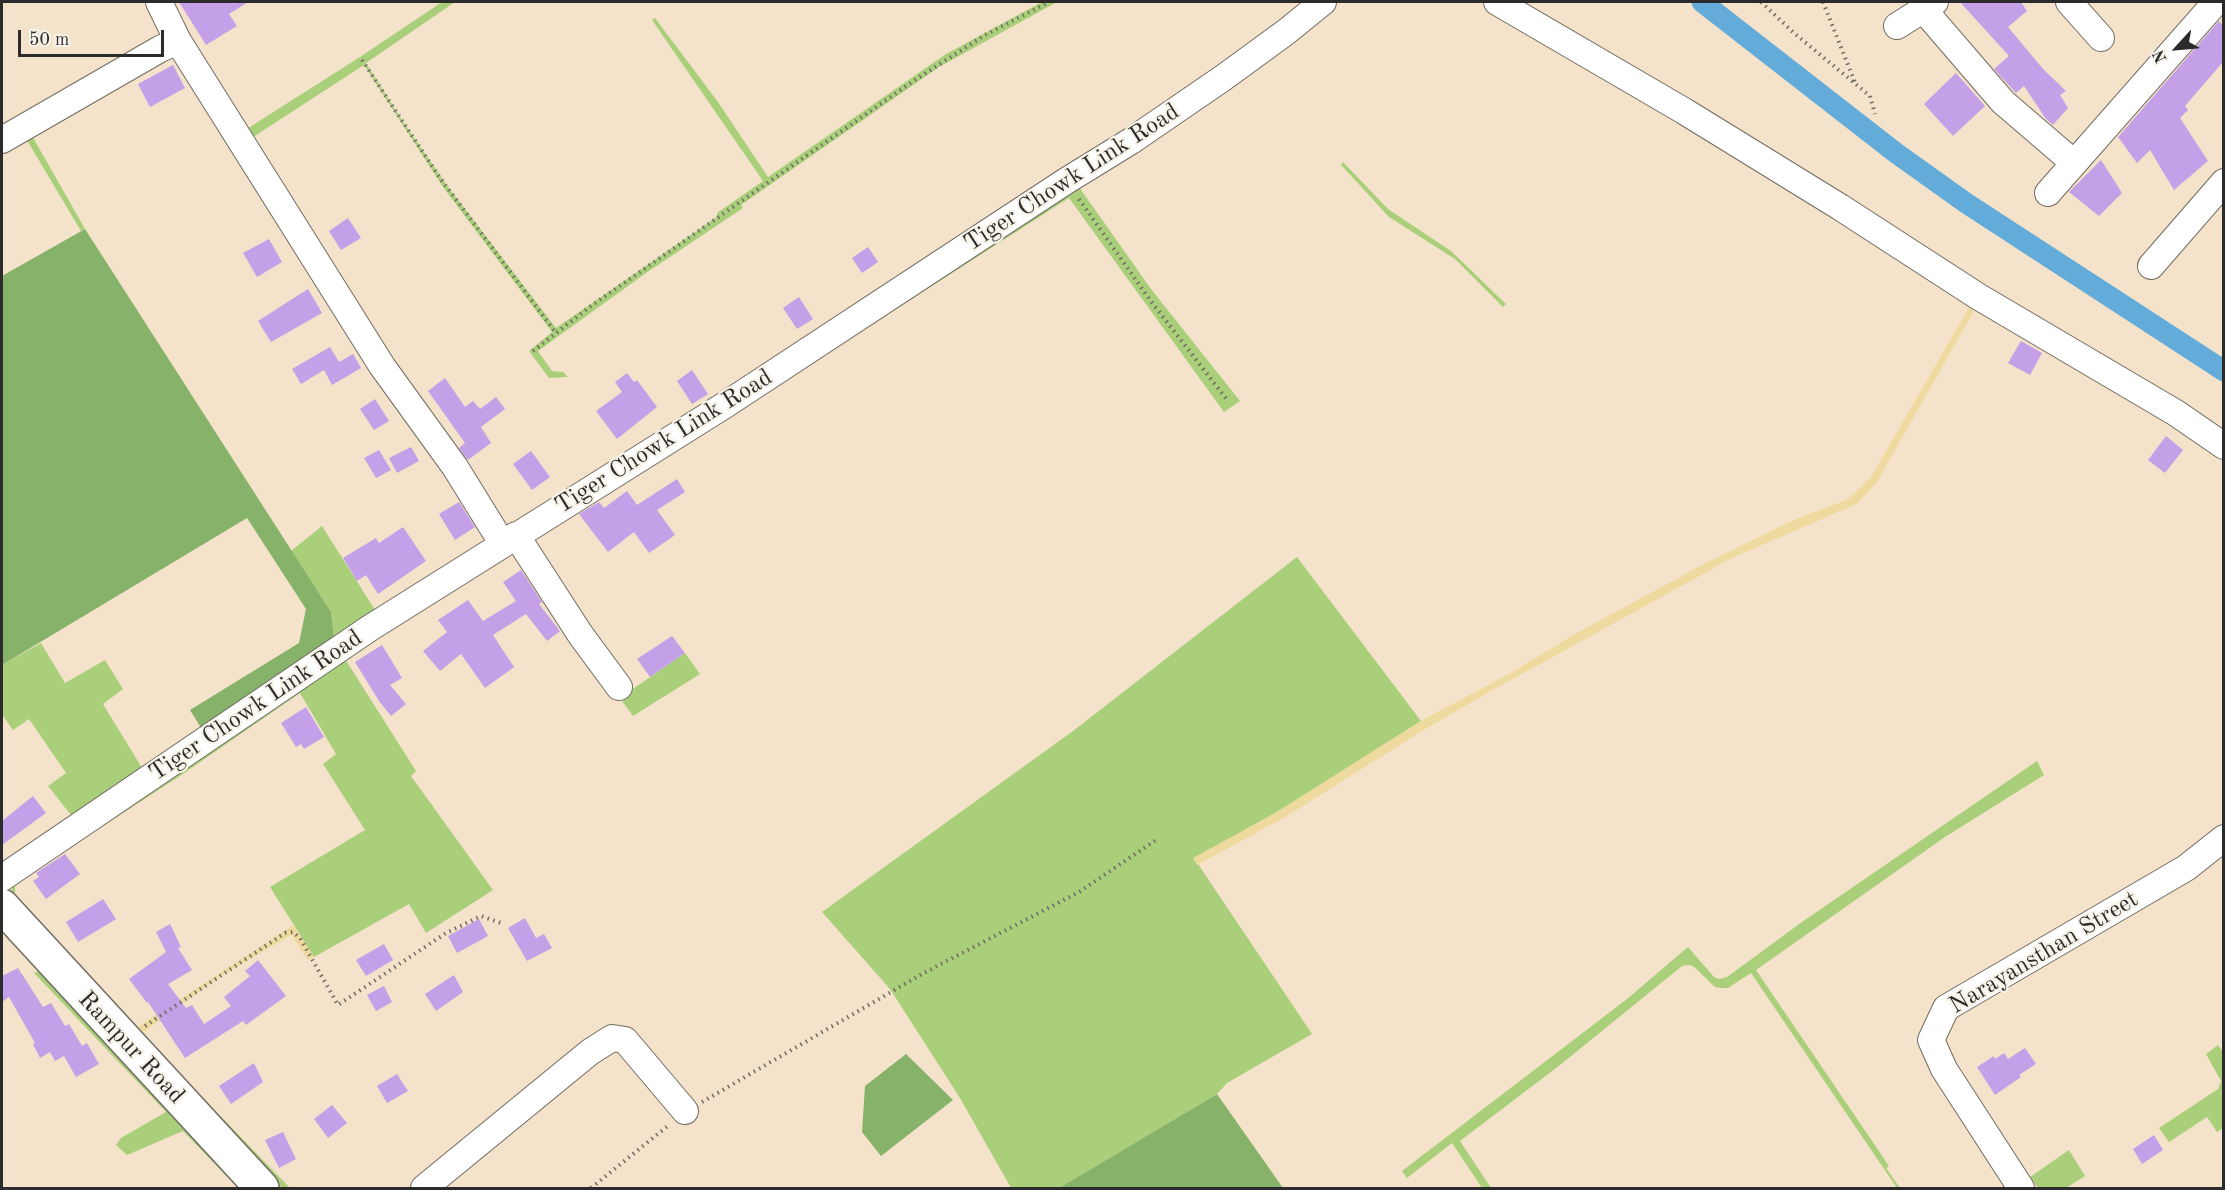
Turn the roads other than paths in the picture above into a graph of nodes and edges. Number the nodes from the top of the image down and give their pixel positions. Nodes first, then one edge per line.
1 (159, 2) edge
2 (1323, 2) edge
3 (1497, 2) edge
4 (2069, 2) edge
5 (2216, 2) edge
6 (1929, 5) edge
7 (1897, 26) dead end
8 (2101, 38) dead end
9 (178, 42) junction
10 (2, 140) edge
11 (2074, 163) junction
12 (2223, 182) edge
13 (2048, 193) dead end
14 (2151, 266) dead end
15 (2223, 446) edge
16 (509, 539) junction
17 (619, 687) dead end
18 (2223, 838) edge
19 (2, 878) edge
20 (2, 906) edge
21 (685, 1111) road end
22 (262, 1188) edge
23 (424, 1188) edge
24 (2021, 1188) edge

1 - 9 street
2 - 16 street, Tiger Chowk Link Road
3 - 15 street
4 - 8 street
5 - 11 street
6 - 7 street
6 - 11 street
9 - 10 street
9 - 16 street
11 - 13 street
12 - 14 street
16 - 17 street
16 - 19 street, Tiger Chowk Link Road
18 - 24 street, Narayansthan Street
20 - 22 main road, Rampur Road
21 - 23 street

